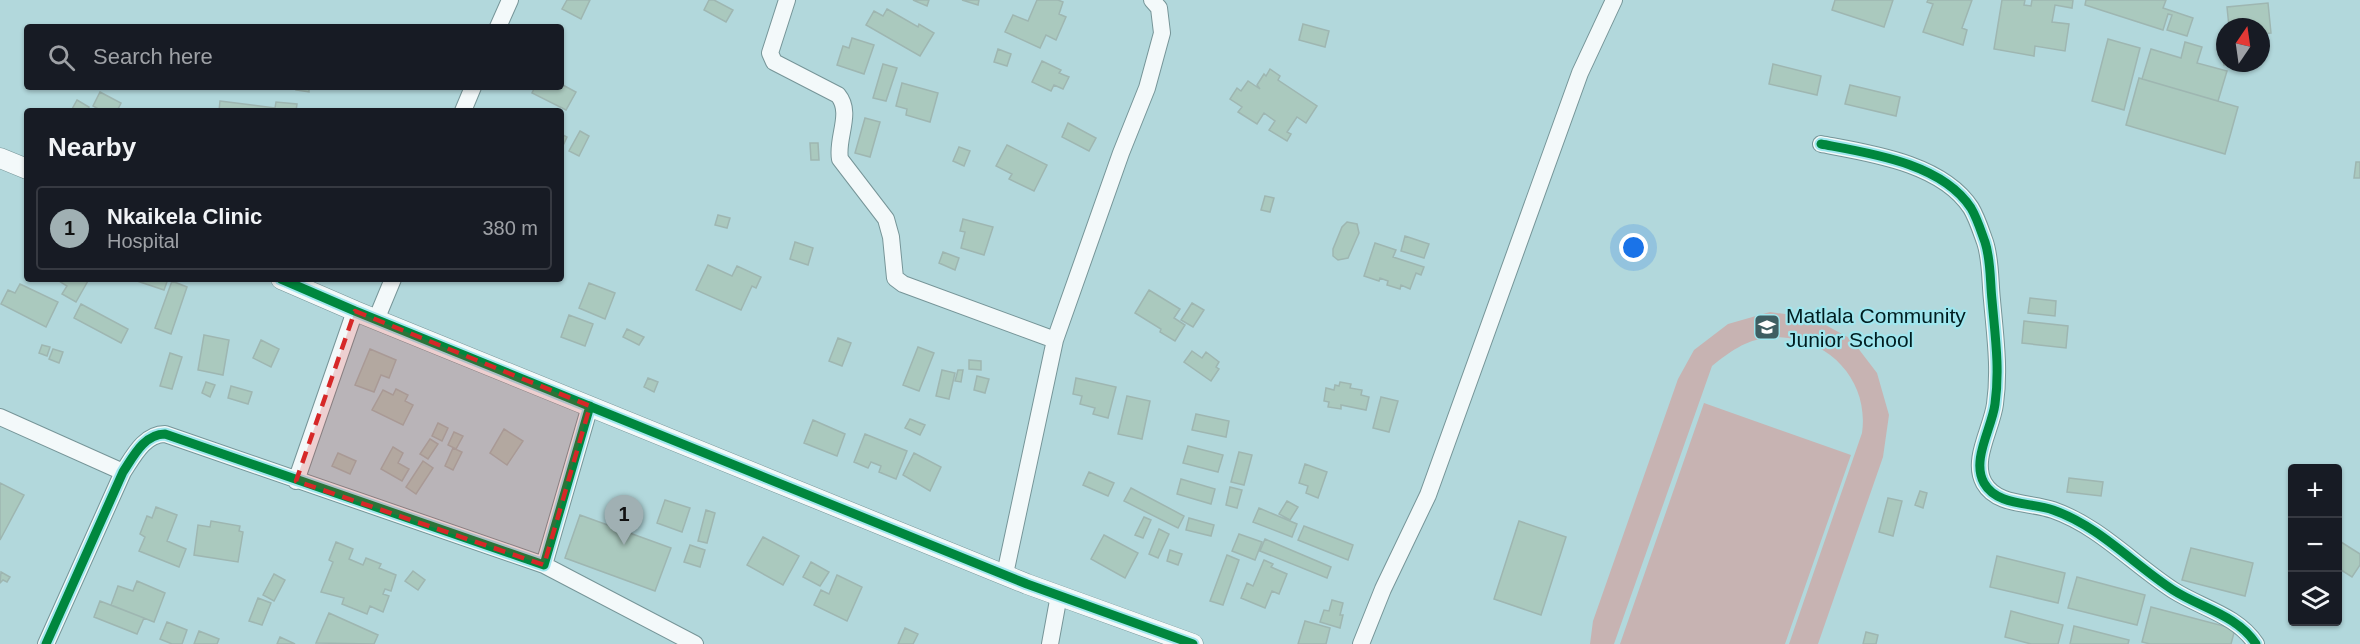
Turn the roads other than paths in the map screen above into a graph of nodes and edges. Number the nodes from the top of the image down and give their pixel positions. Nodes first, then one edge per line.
1 (510, 0) edge
2 (787, 0) edge
3 (1614, 0) edge
4 (1159, 3) edge
5 (499, 24) edge
6 (472, 90) edge
7 (464, 108) edge
8 (1821, 144) dead end
9 (3, 165) edge
10 (24, 168) edge
11 (288, 282) edge
12 (392, 282) edge
13 (355, 311) junction
14 (376, 320) junction
15 (1054, 340) junction
16 (591, 406) junction
17 (0, 417) edge
18 (123, 472) junction
19 (296, 481) junction
20 (544, 565) junction
21 (1005, 574) junction
22 (1059, 595) junction
23 (46, 644) edge
24 (695, 644) edge
25 (1050, 644) edge
26 (1192, 644) edge
27 (1361, 644) edge
28 (2256, 644) edge

1 - 5 street
2 - 15 street
3 - 27 street
4 - 15 street
6 - 7 street
8 - 28 street
9 - 10 street
11 - 13 street
12 - 14 street
13 - 14 street
13 - 19 street
14 - 16 street
15 - 21 street
16 - 20 street
16 - 21 street
17 - 18 street
18 - 19 street
18 - 23 street
19 - 20 street
20 - 24 street
21 - 22 street
22 - 25 street
22 - 26 street

